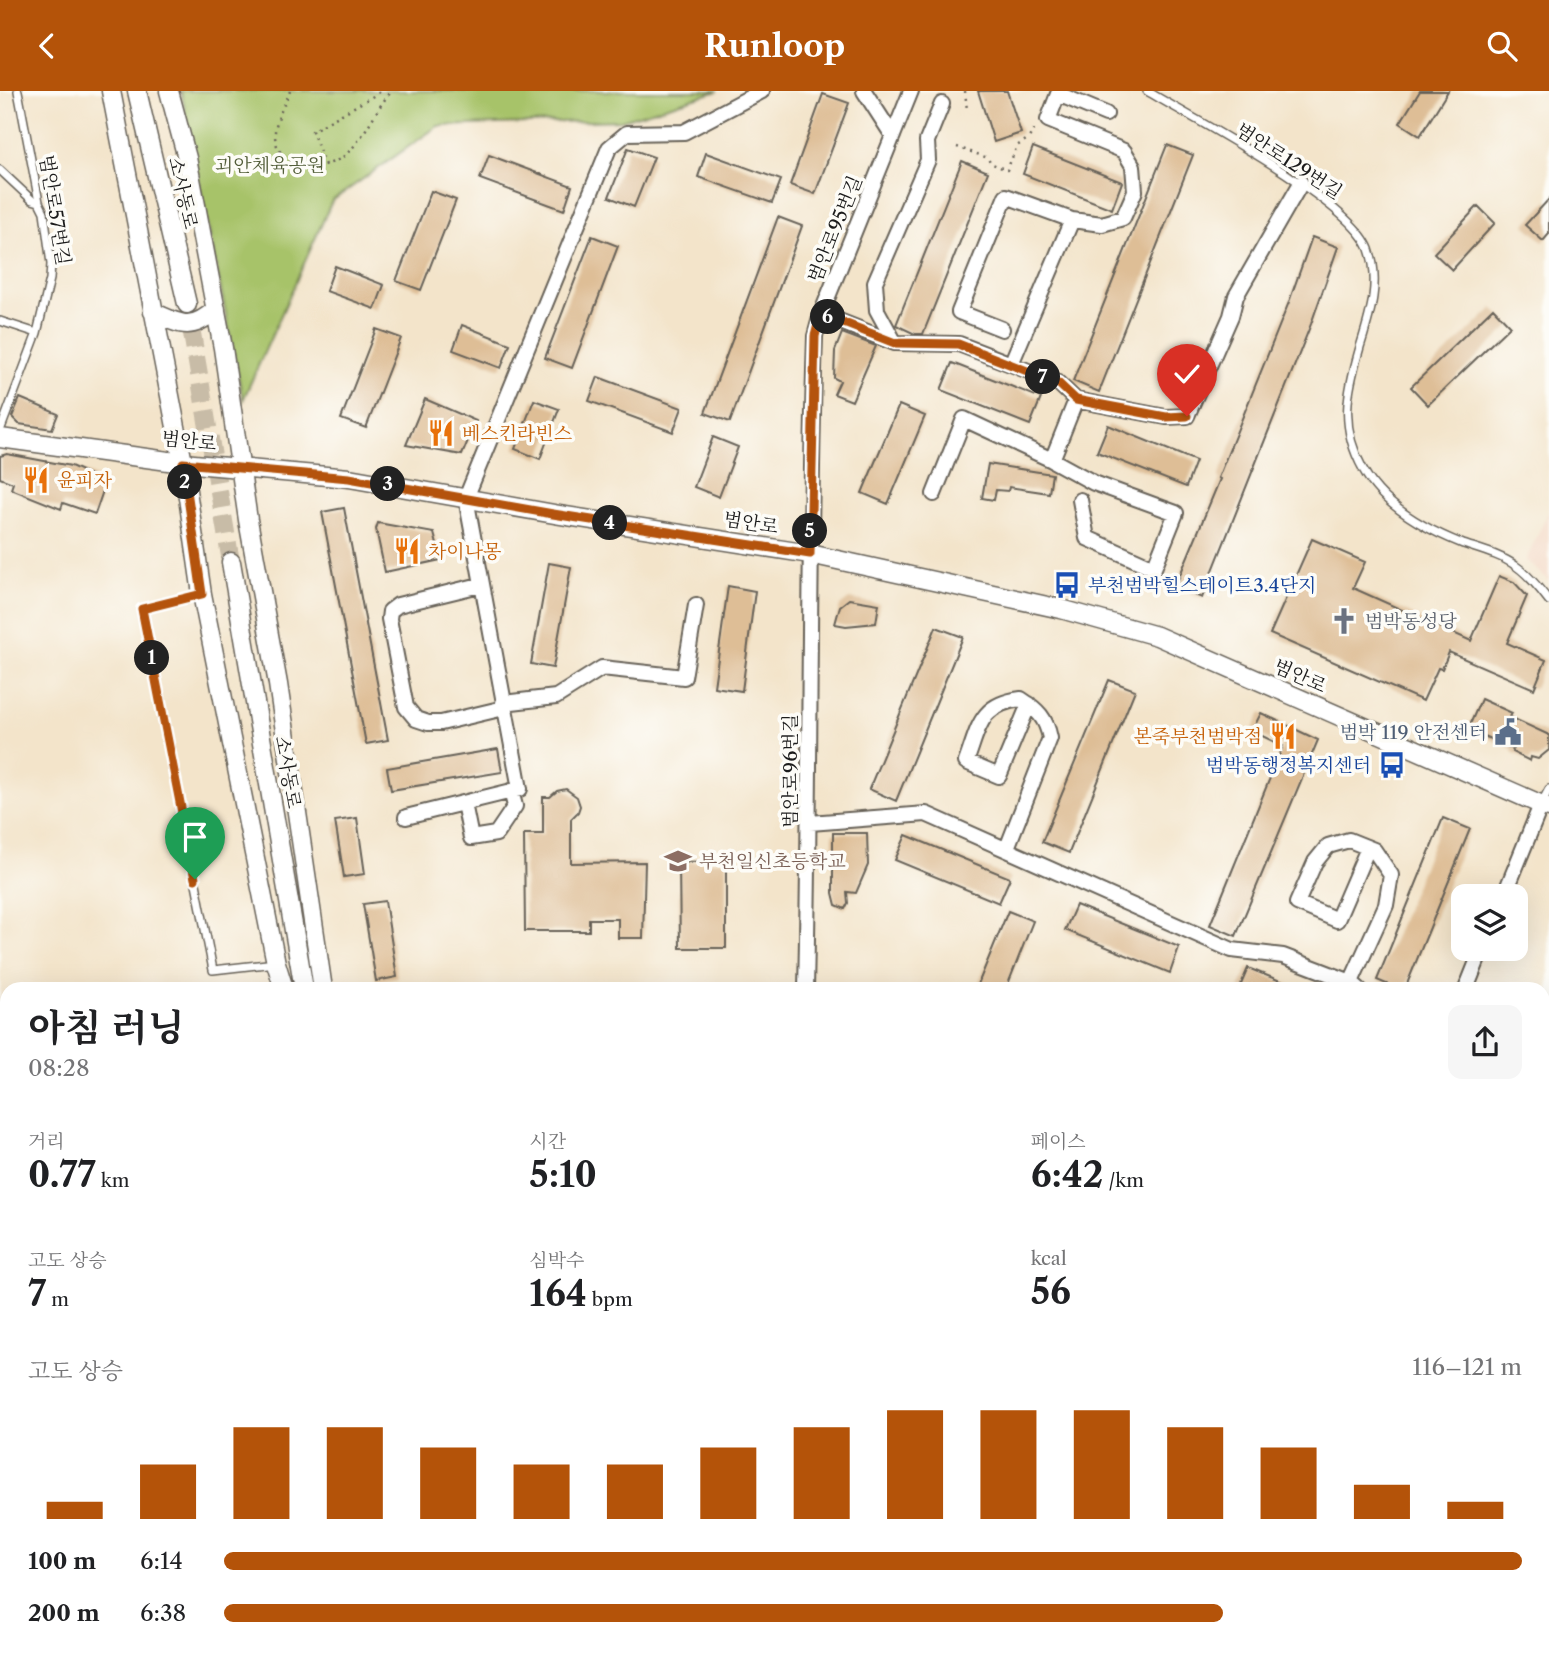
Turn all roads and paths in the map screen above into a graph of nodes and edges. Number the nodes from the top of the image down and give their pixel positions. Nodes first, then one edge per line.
1 (19, 91) edge
2 (111, 91) edge
3 (137, 91) edge
4 (169, 91) edge
5 (290, 91) edge
6 (382, 91) edge
7 (392, 91) edge
8 (762, 91) edge
9 (864, 91) edge
10 (911, 91) edge
11 (965, 91) edge
12 (1147, 91) edge
13 (942, 104) dead end
14 (967, 110) dead end
15 (1106, 114) dead end
16 (1048, 120) junction
17 (893, 136) junction
18 (957, 147) dead end
19 (325, 165) junction
20 (0, 170) edge
21 (1301, 183) junction
22 (39, 202) junction
23 (1072, 221) junction
24 (187, 304) tunnel mouth
25 (216, 309) junction
26 (153, 311) junction
27 (821, 314) junction
28 (0, 321) edge
29 (1002, 329) dead end
30 (37, 333) junction
31 (895, 343) junction
32 (1011, 364) junction
33 (1076, 400) junction
34 (0, 431) edge
35 (0, 438) edge
36 (1052, 460) junction
37 (183, 463) junction
38 (241, 467) junction
39 (934, 493) dead end
40 (466, 498) junction
41 (1080, 500) dead end
42 (810, 554) junction
43 (231, 562) tunnel mouth
44 (480, 585) junction
45 (202, 594) junction
46 (1549, 601) edge
47 (696, 605) dead end
48 (1029, 704) junction
49 (504, 706) junction
50 (511, 791) junction
51 (1546, 801) edge
52 (464, 803) junction
53 (406, 817) dead end
54 (810, 823) junction
55 (1007, 848) junction
56 (1368, 848) junction
57 (1509, 884) edge
58 (1477, 961) edge
59 (276, 963) junction
60 (282, 982) edge
61 (303, 982) edge
62 (322, 982) edge
63 (807, 982) edge
64 (1348, 982) edge
65 (1356, 982) edge
66 (1469, 982) edge

1 - 22 lane, 범안로57번길
2 - 26 street
3 - 24 street, 소사동로
4 - 25 street
5 - 19 path
6 - 19 path
7 - 19 path
8 - 40 street
9 - 17 street
10 - 17 street, 범안로95번길
11 - 14 path
12 - 21 lane, 범안로129번길
13 - 31 street
15 - 16 street
16 - 18 path
16 - 23 street
17 - 27 street, 범안로95번길
20 - 22 lane
21 - 33 street
21 - 46 lane, 범안로129번길
22 - 30 lane, 범안로57번길
23 - 29 street
23 - 32 street
25 - 26 street
25 - 38 street
26 - 37 street
27 - 31 street
27 - 42 street, 범안로95번길
28 - 30 lane
30 - 34 lane, 범안로57번길
31 - 32 street
32 - 33 street
33 - 36 street
35 - 37 street, 범안로
36 - 39 street
36 - 41 street
37 - 38 street, 범안로
37 - 45 street
38 - 40 street, 범안로
38 - 62 street
40 - 42 street, 범안로
40 - 44 street
42 - 51 street, 범안로
42 - 54 street, 범안로96번길
43 - 61 street, 소사동로
44 - 49 street
44 - 49 street
45 - 59 street
45 - 59 lane
47 - 49 street
48 - 48 street
48 - 55 street
49 - 50 street
50 - 52 street
50 - 52 street
51 - 57 street, 범안로
52 - 53 street
54 - 55 street
54 - 63 street, 범안로96번길
55 - 64 street
56 - 56 street
56 - 65 street
58 - 66 street
59 - 60 street

